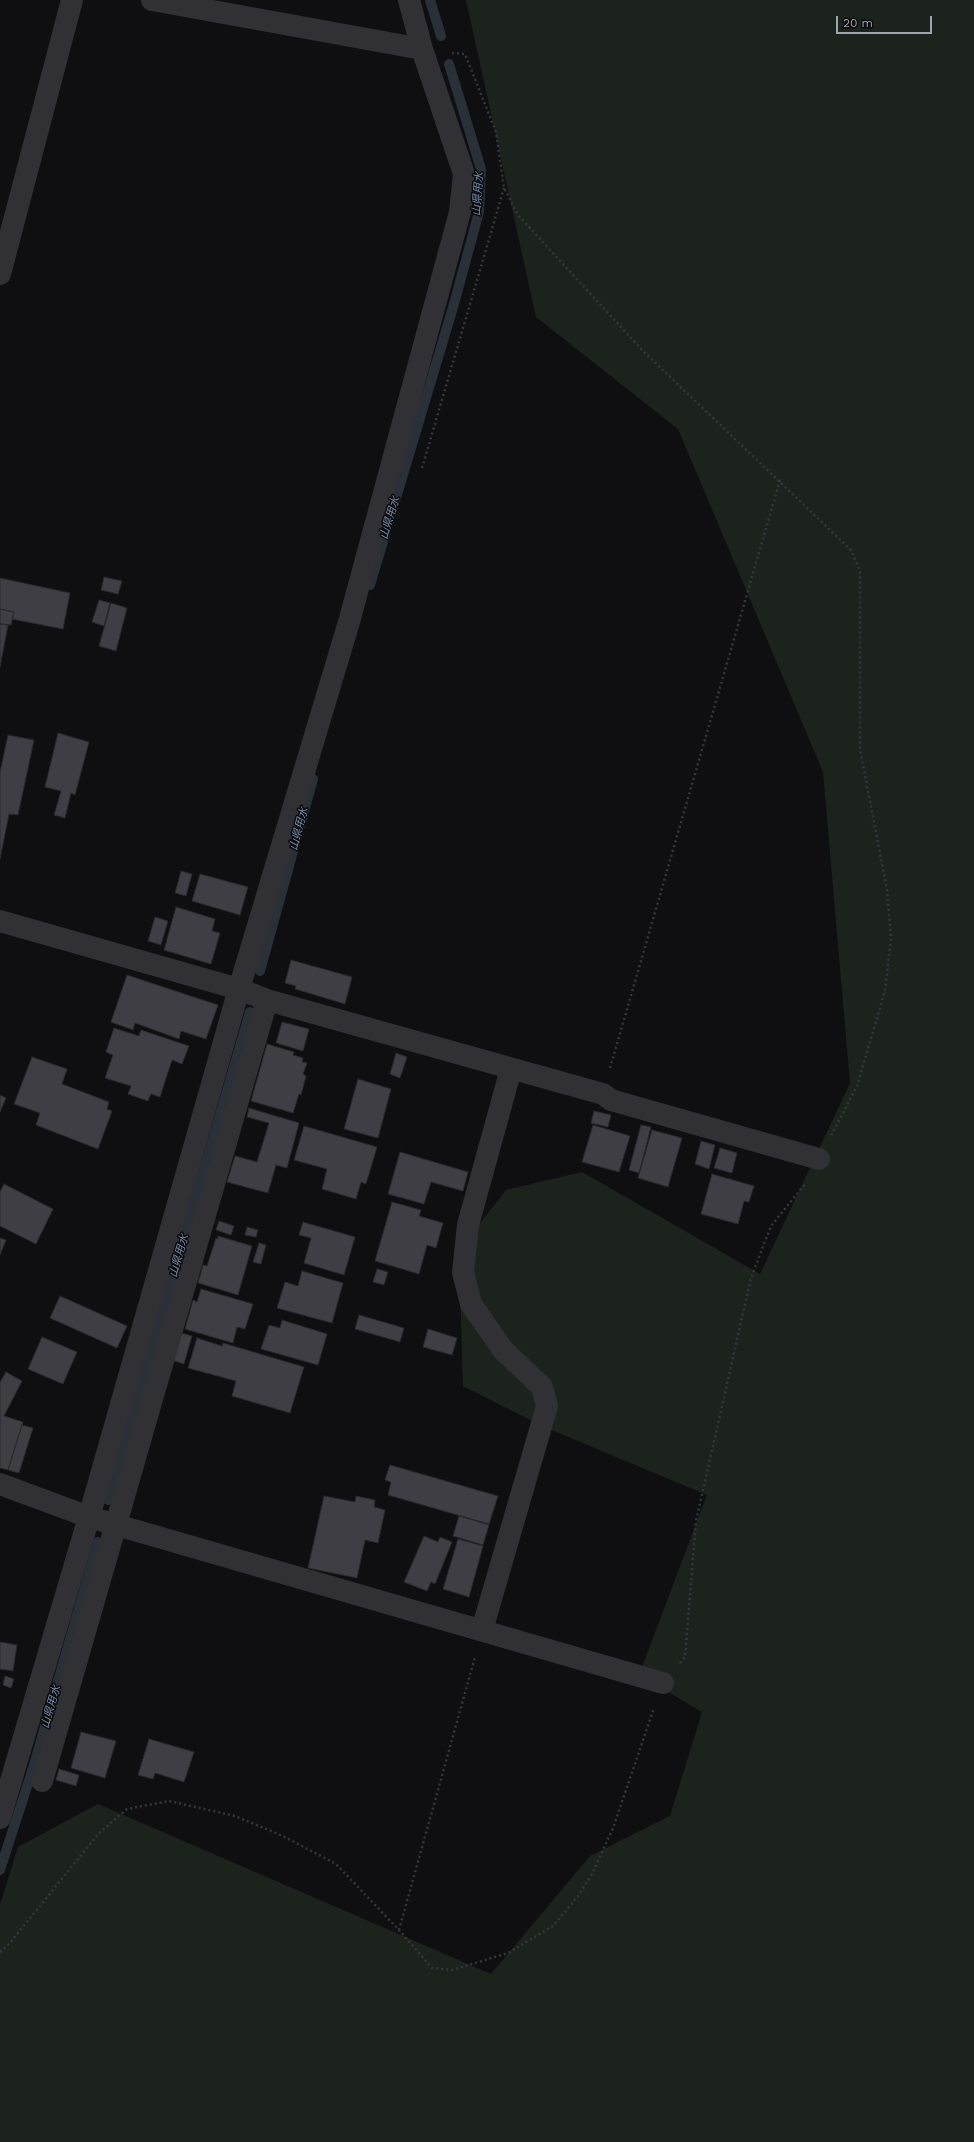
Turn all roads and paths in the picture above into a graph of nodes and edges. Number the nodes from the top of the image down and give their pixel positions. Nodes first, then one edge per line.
1 (72, 0) edge
2 (152, 0) edge
3 (409, 0) edge
4 (422, 49) junction
5 (0, 274) edge
6 (780, 480) junction
7 (0, 921) edge
8 (240, 989) junction
9 (266, 1000) junction
10 (511, 1069) junction
11 (603, 1094) junction
12 (819, 1159) junction
13 (0, 1484) edge
14 (89, 1517) junction
15 (117, 1525) junction
16 (482, 1630) junction
17 (663, 1683) junction
18 (42, 1782) dead end
19 (0, 1818) edge
20 (399, 1930) junction
21 (0, 1952) edge

1 - 5 street
2 - 4 street
3 - 4 street
4 - 6 path
4 - 8 street
6 - 11 path
6 - 12 path
7 - 8 street
8 - 9 street
8 - 14 street
9 - 10 street
9 - 15 street
10 - 11 street
10 - 16 street
11 - 12 street
12 - 17 path
13 - 14 street
14 - 15 street
14 - 19 street
15 - 16 street
15 - 18 street
16 - 17 street
16 - 20 path
17 - 20 path
20 - 21 path

